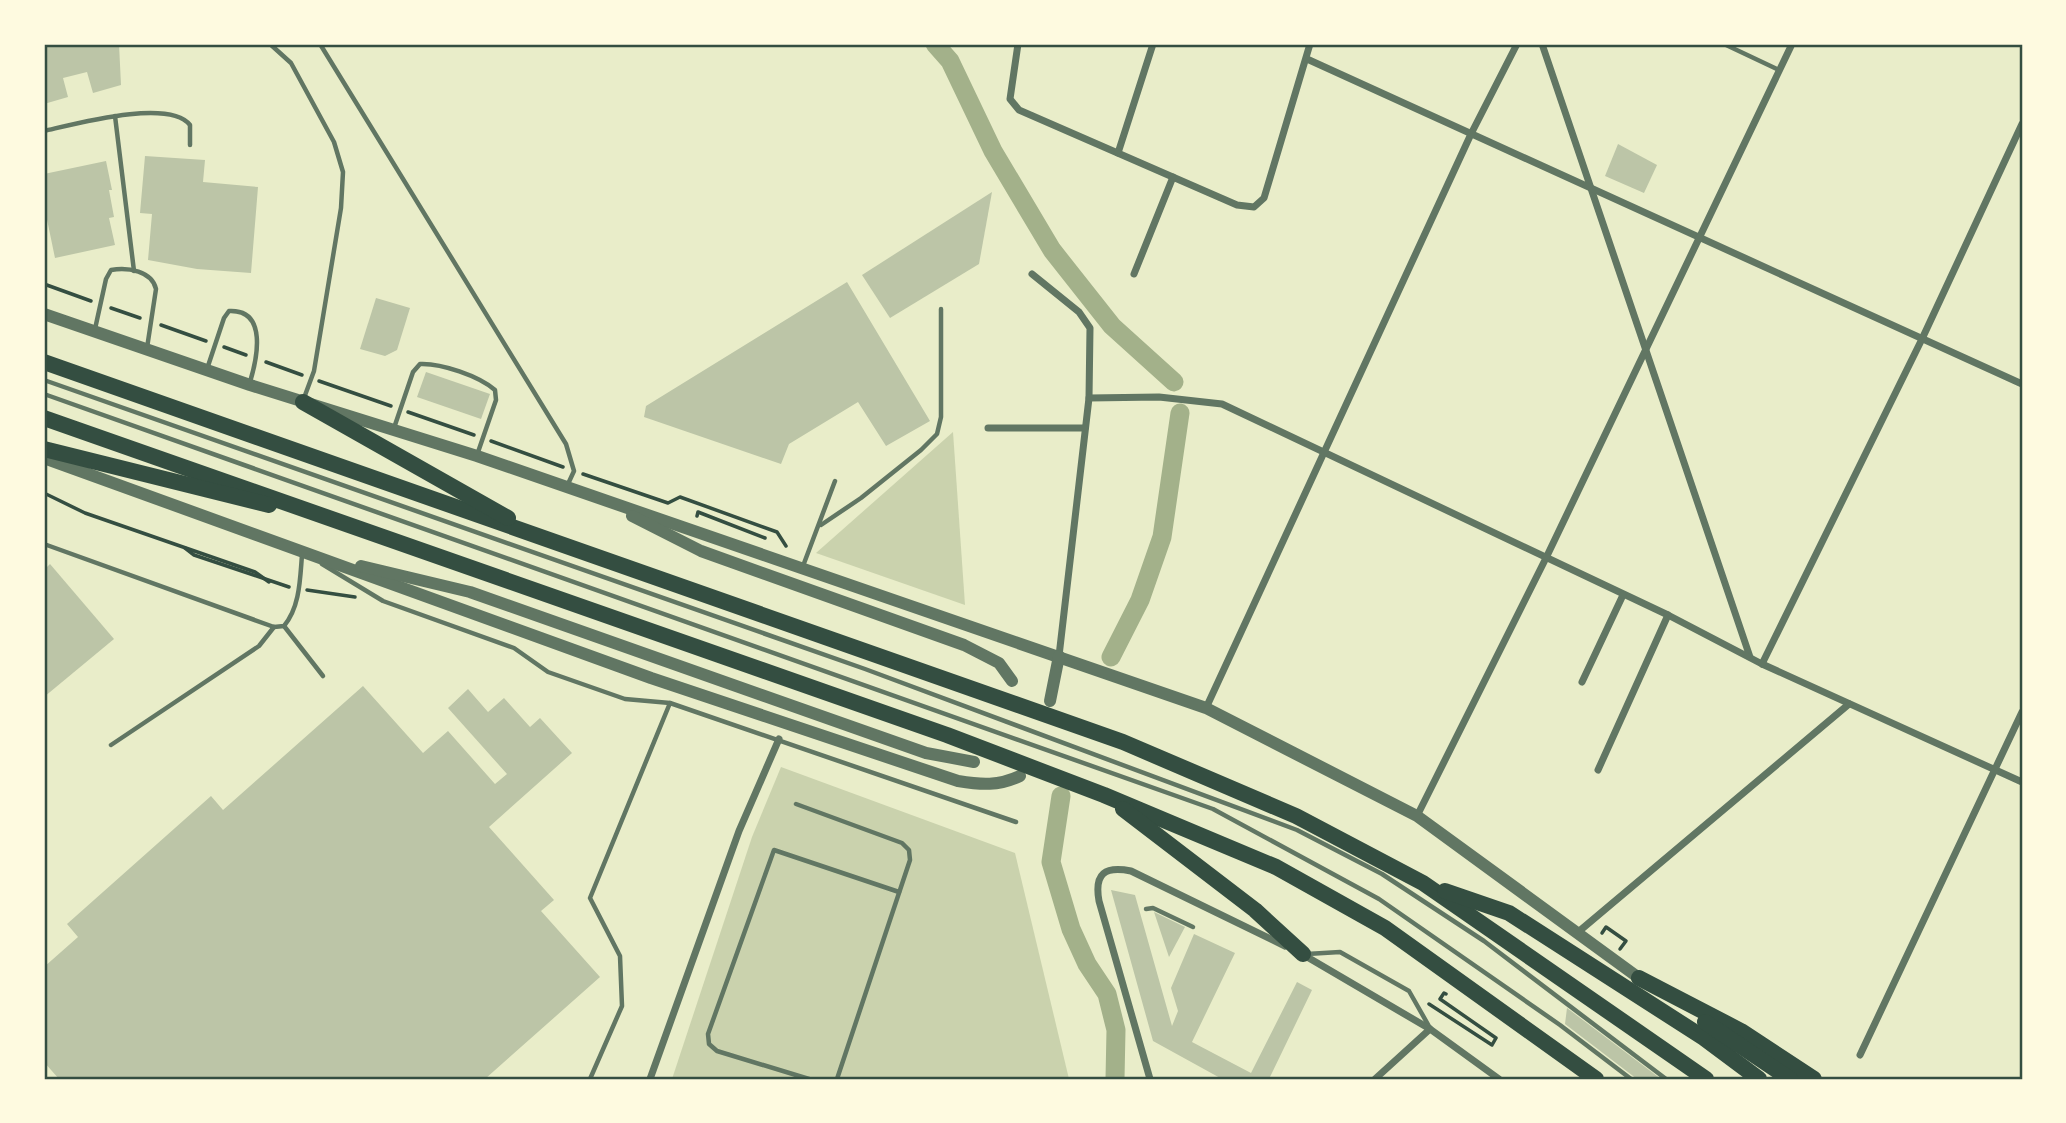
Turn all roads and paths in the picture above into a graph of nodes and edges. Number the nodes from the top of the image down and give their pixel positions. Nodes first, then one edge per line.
1 (270, 44) edge
2 (320, 44) edge
3 (1018, 44) edge
4 (1153, 44) edge
5 (1310, 44) edge
6 (1517, 44) edge
7 (1542, 44) edge
8 (1724, 44) edge
9 (1792, 44) edge
10 (1307, 59) junction
11 (1779, 70) junction
12 (115, 116) junction
13 (2022, 124) edge
14 (44, 131) edge
15 (1471, 134) junction
16 (190, 145) dead end
17 (1118, 153) junction
18 (1173, 177) junction
19 (1594, 190) junction
20 (1701, 238) junction
21 (134, 271) junction
22 (1032, 274) dead end
23 (1133, 274) dead end
24 (44, 284) edge
25 (101, 304) junction
26 (941, 309) dead end
27 (44, 314) edge
28 (152, 322) junction
29 (94, 331) junction
30 (1922, 339) junction
31 (215, 344) junction
32 (1645, 347) junction
33 (147, 349) junction
34 (257, 359) junction
35 (44, 362) edge
36 (207, 370) junction
37 (311, 378) junction
38 (44, 380) edge
39 (2022, 384) edge
40 (250, 385) junction
41 (44, 394) edge
42 (1088, 398) junction
43 (303, 402) junction
44 (400, 409) junction
45 (44, 418) edge
46 (988, 428) dead end
47 (1085, 428) junction
48 (394, 429) junction
49 (483, 439) junction
50 (44, 449) edge
51 (1322, 453) junction
52 (477, 456) junction
53 (44, 458) edge
54 (574, 471) junction
55 (835, 481) dead end
56 (566, 488) junction
57 (44, 492) edge
58 (587, 495) junction
59 (821, 526) junction
60 (381, 534) junction
61 (543, 538) junction
62 (44, 544) edge
63 (303, 552) junction
64 (1546, 558) junction
65 (805, 561) junction
66 (299, 589) junction
67 (1623, 594) junction
68 (383, 601) junction
69 (1668, 615) junction
70 (284, 626) junction
71 (274, 627) junction
72 (1059, 656) junction
73 (1751, 658) junction
74 (1762, 664) junction
75 (323, 677) dead end
76 (1012, 681) dead end
77 (1581, 682) dead end
78 (1050, 701) dead end
79 (670, 703) junction
80 (1849, 704) junction
81 (1206, 708) junction
82 (2022, 712) edge
83 (779, 740) junction
84 (111, 745) dead end
85 (974, 762) dead end
86 (1995, 769) junction
87 (1598, 770) dead end
88 (1020, 776) dead end
89 (2022, 782) edge
90 (1104, 795) junction
91 (796, 804) dead end
92 (1417, 816) junction
93 (1016, 822) dead end
94 (1423, 883) junction
95 (900, 892) junction
96 (1146, 909) dead end
97 (1193, 927) dead end
98 (1606, 927) dead end
99 (1577, 933) junction
100 (1626, 941) dead end
101 (1303, 954) junction
102 (1639, 978) junction
103 (1409, 991) junction
104 (1455, 1000) dead end
105 (1430, 1029) junction
106 (1704, 1038) junction
107 (1860, 1055) dead end
108 (590, 1079) edge
109 (650, 1079) edge
110 (808, 1079) edge
111 (837, 1079) edge
112 (1150, 1079) edge
113 (1375, 1079) edge
114 (1499, 1079) edge
115 (1596, 1079) edge
116 (1631, 1079) edge
117 (1666, 1079) edge
118 (1708, 1079) edge
119 (1759, 1079) edge
120 (1790, 1079) edge
121 (1814, 1079) edge

1 - 37 lane
2 - 54 lane
3 - 17 street
4 - 17 street
5 - 10 street
6 - 15 street
7 - 19 street
8 - 11 lane
9 - 11 street
10 - 15 street
10 - 18 street
11 - 20 street
12 - 14 lane
12 - 16 lane
12 - 21 lane
13 - 30 street
15 - 19 street
15 - 51 street
17 - 18 street
18 - 23 street
19 - 20 street
19 - 32 street
20 - 30 street
20 - 32 street
21 - 25 lane
21 - 28 lane
22 - 42 street
24 - 25 path
25 - 28 path
25 - 29 lane
26 - 59 lane
27 - 29 street
28 - 31 path
28 - 33 lane
29 - 33 street
30 - 39 street
30 - 74 street
31 - 34 path
31 - 34 lane
31 - 36 lane
32 - 64 street
32 - 73 street
33 - 36 street
34 - 37 path
34 - 40 lane
35 - 61 highway
36 - 40 street
37 - 43 lane
37 - 44 path
38 - 117 lane
40 - 43 street
41 - 116 lane
42 - 47 street
42 - 51 street
43 - 48 street
43 - 61 highway
44 - 48 lane
44 - 49 path
44 - 49 lane
45 - 60 highway
46 - 47 street
47 - 72 street
48 - 52 street
49 - 52 lane
49 - 54 path
50 - 60 highway
51 - 64 street
51 - 81 street
52 - 56 street
53 - 63 street
54 - 56 lane
54 - 65 path
55 - 59 lane
56 - 58 street
57 - 66 path
58 - 65 street
58 - 76 street
59 - 65 lane
60 - 90 highway
61 - 94 highway
62 - 71 lane
63 - 66 lane
63 - 68 lane
63 - 85 street
63 - 88 street
64 - 67 street
64 - 92 street
65 - 72 street
66 - 68 path
66 - 70 lane
67 - 69 street
67 - 77 street
68 - 79 lane
69 - 73 street
69 - 87 street
70 - 71 lane
70 - 75 lane
71 - 84 lane
72 - 78 street
72 - 81 street
73 - 74 street
74 - 80 street
79 - 83 lane
79 - 108 lane
80 - 86 street
80 - 99 street
81 - 92 street
82 - 86 street
83 - 93 lane
83 - 109 street
86 - 89 street
86 - 107 street
90 - 101 highway
90 - 115 highway
91 - 95 lane
92 - 99 street
94 - 106 highway
94 - 118 highway
95 - 110 lane
95 - 111 lane
96 - 97 lane
98 - 100 path
99 - 102 street
101 - 103 lane
101 - 105 street
101 - 112 street
102 - 106 highway
102 - 120 highway
102 - 121 highway
103 - 104 path
103 - 105 lane
105 - 113 street
105 - 114 street
106 - 119 highway

